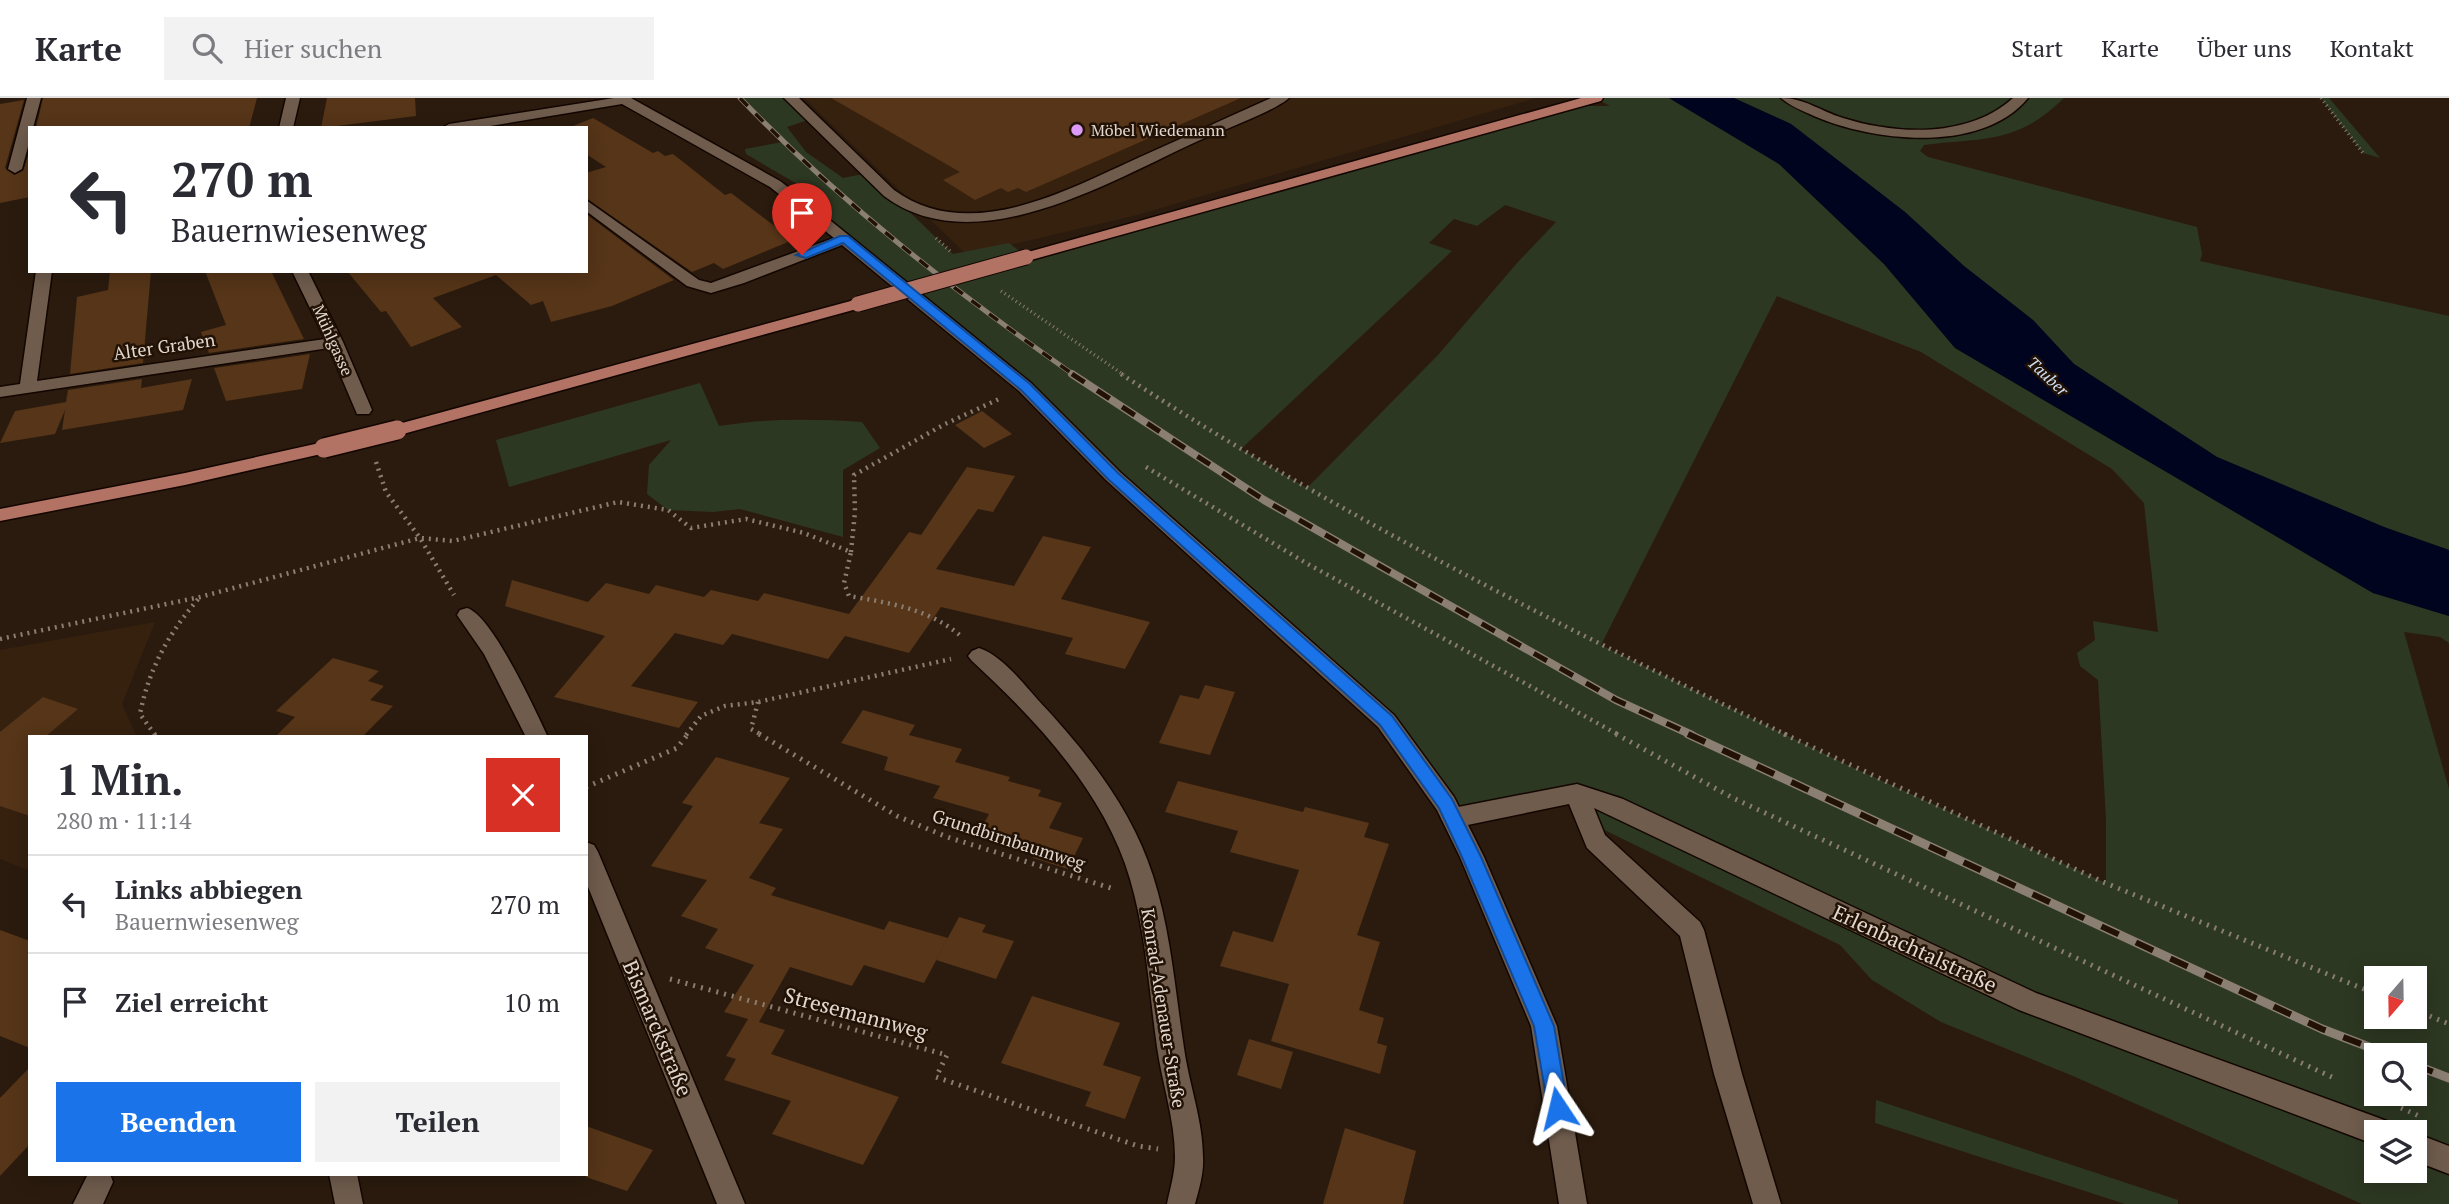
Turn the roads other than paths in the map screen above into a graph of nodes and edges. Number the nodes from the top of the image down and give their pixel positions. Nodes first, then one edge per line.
1 (34, 98) edge
2 (293, 98) edge
3 (791, 98) edge
4 (1282, 98) edge
5 (1596, 98) edge
6 (1788, 98) edge
7 (2021, 98) edge
8 (621, 99) edge
9 (500, 125) edge
10 (29, 126) edge
11 (286, 126) edge
12 (28, 133) edge
13 (22, 168) edge
14 (0, 171) edge
15 (588, 205) edge
16 (844, 239) junction
17 (44, 273) edge
18 (301, 273) edge
19 (335, 342) junction
20 (29, 387) junction
21 (0, 392) edge
22 (363, 410) dead end
23 (0, 515) edge
24 (467, 615) road end
25 (979, 656) road end
26 (536, 735) edge
27 (1577, 793) junction
28 (1453, 818) junction
29 (588, 857) edge
30 (2364, 1126) edge
31 (2427, 1152) edge
32 (2449, 1160) edge
33 (344, 1176) edge
34 (349, 1204) edge
35 (731, 1204) edge
36 (1181, 1204) edge
37 (1573, 1204) edge
38 (1768, 1204) edge

1 - 10 street
2 - 11 street
3 - 4 street
5 - 23 main road, bridge
6 - 7 street
8 - 9 street
8 - 16 street
12 - 13 street
13 - 14 street
15 - 16 street
16 - 28 street
17 - 20 street
18 - 19 street, Mühlgasse
19 - 20 street, Alter Graben
19 - 22 street, Mühlgasse
20 - 21 street, Alter Graben
24 - 26 street
25 - 36 street, Konrad-Adenauer-Straße
27 - 28 street
27 - 30 street, Erlenbachtalstraße
27 - 38 street
28 - 37 street
29 - 35 street, Bismarckstraße
31 - 32 street
33 - 34 street

